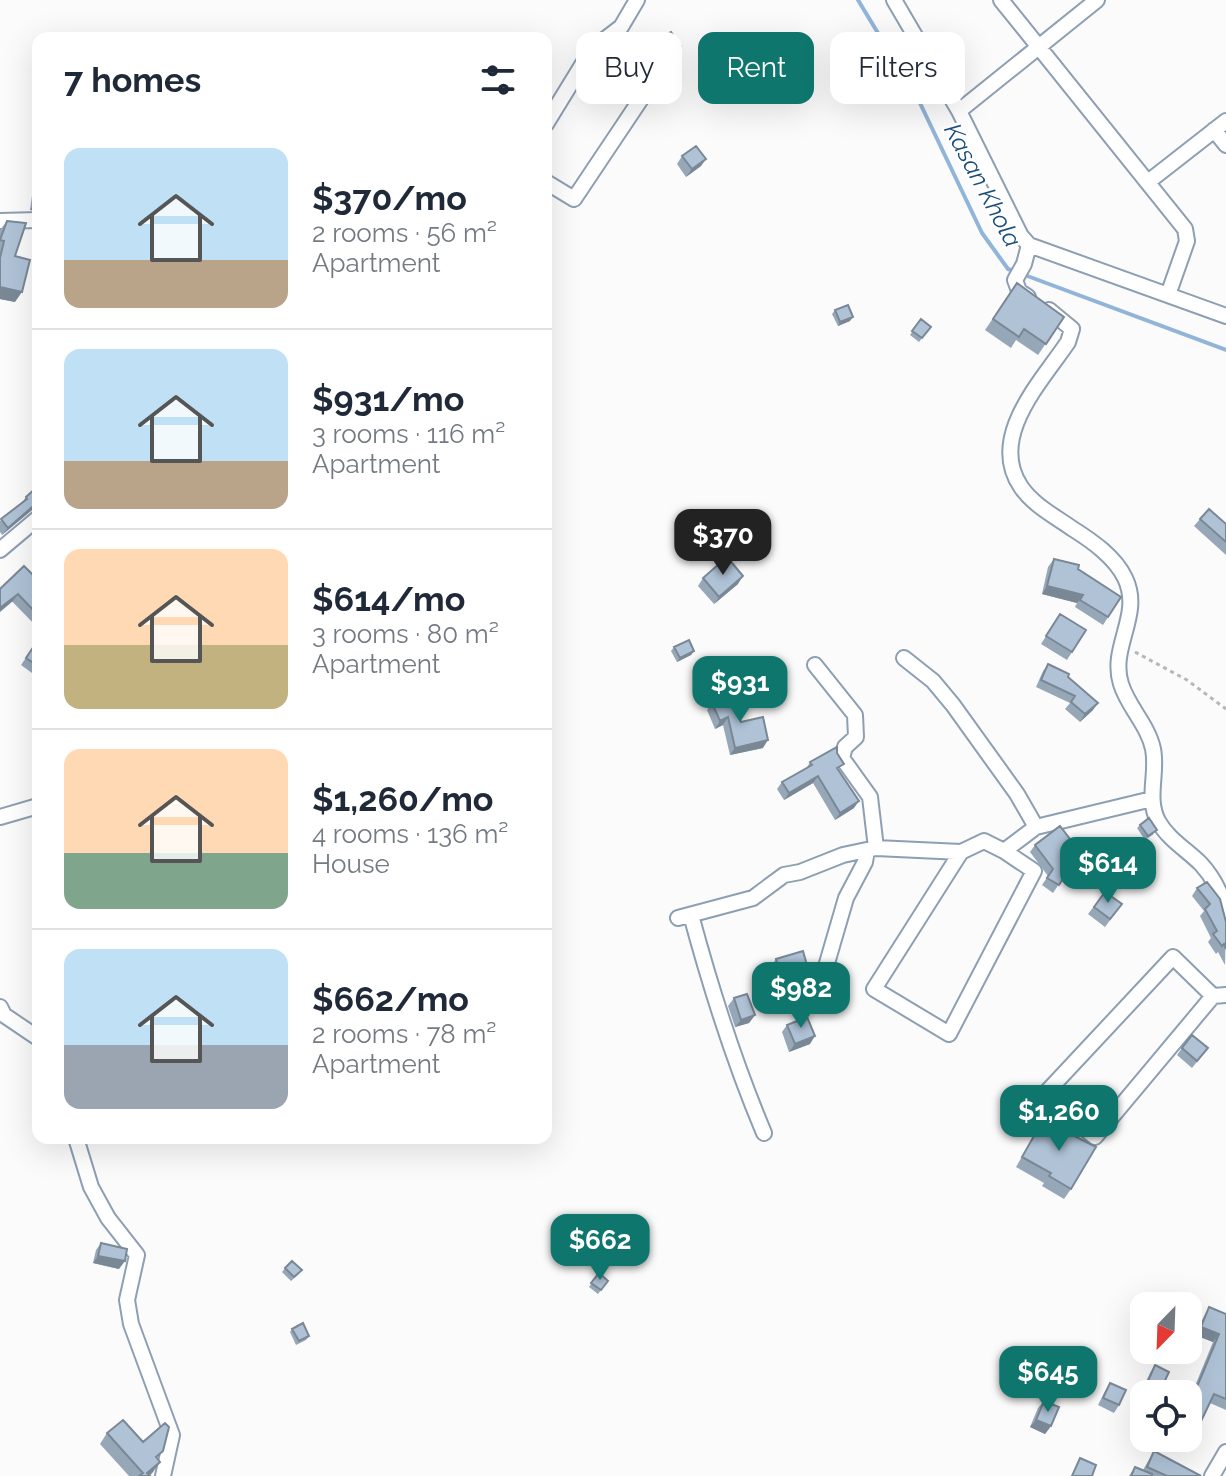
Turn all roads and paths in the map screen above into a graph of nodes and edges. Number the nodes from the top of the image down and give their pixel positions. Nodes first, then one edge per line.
1 (637, 0) edge
2 (894, 0) edge
3 (1001, 0) edge
4 (1097, 0) edge
5 (614, 32) edge
6 (1040, 45) junction
7 (576, 75) edge
8 (638, 104) edge
9 (959, 111) junction
10 (552, 114) edge
11 (1220, 126) edge
12 (1226, 145) edge
13 (1148, 182) junction
14 (552, 186) edge
15 (32, 220) edge
16 (0, 221) edge
17 (1029, 245) junction
18 (1168, 295) junction
19 (1226, 316) edge
20 (32, 523) edge
21 (0, 550) edge
22 (1121, 645) junction
23 (904, 658) dead end
24 (815, 665) dead end
25 (1226, 709) edge
26 (1152, 799) junction
27 (32, 808) edge
28 (0, 817) edge
29 (1036, 827) junction
30 (871, 849) junction
31 (1004, 851) junction
32 (961, 852) junction
33 (1226, 911) edge
34 (825, 970) dead end
35 (1220, 995) edge
36 (0, 1007) edge
37 (32, 1034) edge
38 (764, 1133) dead end
39 (78, 1144) edge
40 (1226, 1452) edge
41 (163, 1476) edge
42 (1212, 1476) edge

1 - 5 street
2 - 9 street
3 - 6 street
4 - 6 street
6 - 9 street
6 - 13 street
7 - 10 street
8 - 14 street
9 - 17 street
11 - 12 street
11 - 13 street
13 - 18 street
15 - 16 street
17 - 18 street
17 - 22 street
18 - 19 street
20 - 21 street
22 - 25 path
22 - 26 street
23 - 29 street
24 - 30 street
26 - 29 street
26 - 33 street
27 - 28 street
29 - 31 street
30 - 32 street
30 - 34 street
30 - 38 street
31 - 32 street
31 - 32 street
35 - 35 street
36 - 37 street
39 - 41 street
40 - 42 street

